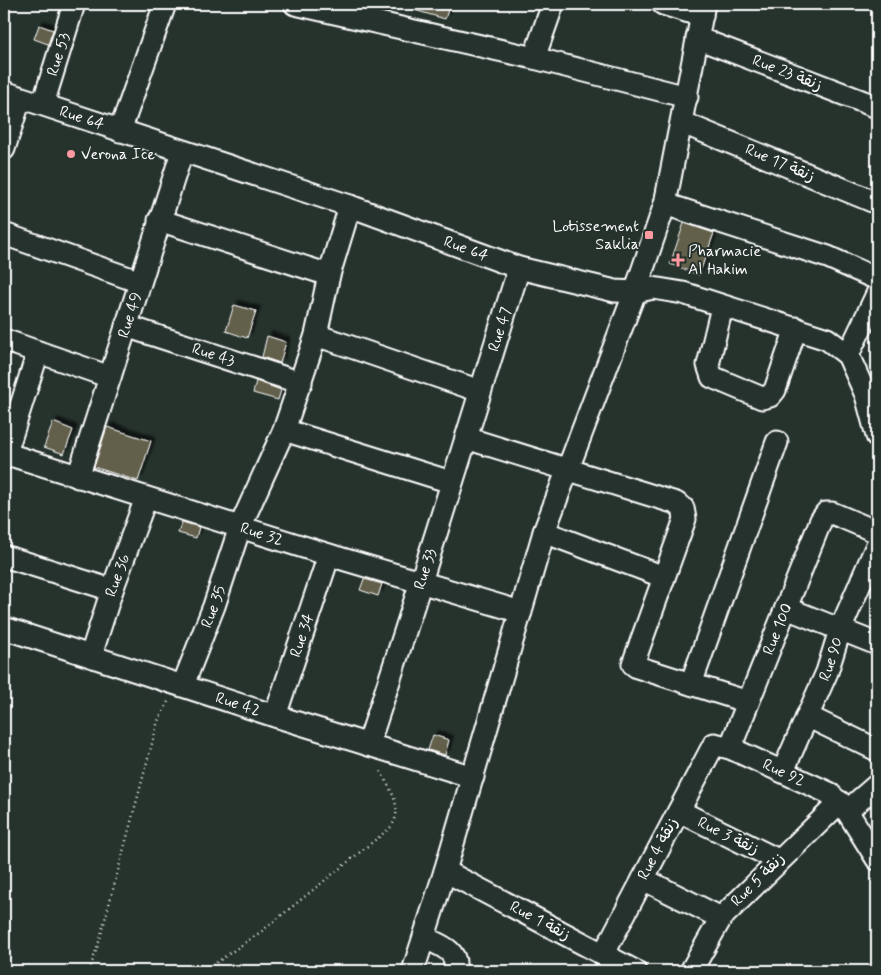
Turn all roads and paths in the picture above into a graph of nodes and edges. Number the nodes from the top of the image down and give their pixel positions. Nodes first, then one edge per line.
1 (74, 4) edge
2 (165, 4) edge
3 (294, 4) edge
4 (553, 4) edge
5 (663, 4) edge
6 (703, 10) edge
7 (698, 38) junction
8 (534, 58) junction
9 (12, 95) edge
10 (687, 97) junction
11 (43, 104) junction
12 (877, 107) edge
13 (683, 123) junction
14 (120, 131) junction
15 (4, 149) edge
16 (182, 152) junction
17 (877, 203) edge
18 (666, 204) junction
19 (350, 206) junction
20 (159, 220) junction
21 (4, 234) edge
22 (519, 268) junction
23 (329, 275) junction
24 (877, 279) edge
25 (140, 282) junction
26 (635, 292) junction
27 (877, 294) edge
28 (722, 308) junction
29 (126, 326) junction
30 (871, 327) edge
31 (796, 328) junction
32 (316, 336) junction
33 (4, 340) edge
34 (38, 352) junction
35 (848, 355) junction
36 (110, 377) junction
37 (301, 383) junction
38 (480, 391) junction
39 (284, 430) junction
40 (877, 433) edge
41 (466, 438) junction
42 (777, 442) dead end
43 (4, 455) edge
44 (569, 471) junction
45 (78, 477) junction
46 (451, 482) junction
47 (146, 498) junction
48 (240, 527) junction
49 (544, 532) junction
50 (877, 532) edge
51 (877, 545) edge
52 (329, 555) junction
53 (4, 556) edge
54 (664, 577) junction
55 (422, 582) junction
56 (112, 590) junction
57 (786, 608) junction
58 (521, 612) junction
59 (4, 628) edge
60 (840, 630) junction
61 (877, 644) edge
62 (91, 654) junction
63 (183, 684) junction
64 (691, 684) junction
65 (748, 702) junction
66 (275, 716) junction
67 (807, 716) junction
68 (368, 746) junction
69 (722, 746) junction
70 (877, 750) edge
71 (783, 771) junction
72 (473, 777) junction
73 (877, 785) edge
74 (844, 807) junction
75 (679, 811) junction
76 (877, 859) edge
77 (778, 860) junction
78 (445, 871) junction
79 (643, 879) junction
80 (721, 918) junction
81 (425, 938) junction
82 (603, 955) junction
83 (89, 971) edge
84 (204, 971) edge
85 (413, 971) edge
86 (454, 971) edge
87 (635, 971) edge
88 (691, 971) edge

1 - 11 street, Rue 53
2 - 14 street
3 - 8 street
4 - 8 street
5 - 6 street
6 - 7 street
7 - 10 street
7 - 12 street, Rue 23 زنقة
8 - 10 street
9 - 11 street, Rue 64
9 - 15 street
10 - 13 street
11 - 14 street, Rue 64
13 - 17 street, Rue 17 زنقة
13 - 18 street
14 - 16 street, Rue 64
16 - 19 street, Rue 64
16 - 20 street, Rue 49
18 - 24 street
18 - 26 street
19 - 22 street, Rue 64
19 - 23 street, Rue 35
20 - 23 street
20 - 25 street, Rue 49
21 - 25 street
22 - 26 street, Rue 64
22 - 38 street, Rue 47
23 - 32 street, Rue 35
25 - 29 street, Rue 49
26 - 28 street, Rue 64
26 - 44 street
27 - 30 street
28 - 31 street, Rue 64
28 - 31 street
29 - 36 street, Rue 49
29 - 37 street, Rue 43
30 - 35 street
31 - 35 street, Rue 64
32 - 37 street, Rue 35
32 - 38 street
33 - 34 street
34 - 36 street
34 - 43 street
35 - 40 street, Rue 64
36 - 45 street, Rue 49
37 - 39 street, Rue 35
38 - 41 street, Rue 33
39 - 46 street
39 - 48 street, Rue 35
41 - 44 street
41 - 46 street, Rue 33
42 - 64 street
43 - 45 street, Rue 32
44 - 49 street
44 - 54 street
45 - 47 street, Rue 32
46 - 55 street, Rue 33
47 - 48 street, Rue 32
47 - 56 street, Rue 36
48 - 52 street, Rue 32
48 - 63 street, Rue 35
49 - 54 street
49 - 58 street
50 - 57 street, Rue 100
51 - 60 street, Rue 90
52 - 55 street, Rue 32
52 - 66 street, Rue 34
53 - 56 street
54 - 64 street
55 - 58 street, Rue 32
55 - 68 street, Rue 33
56 - 62 street, Rue 36
57 - 60 street
57 - 65 street, Rue 100
58 - 72 street
59 - 62 street, Rue 42
60 - 61 street
60 - 67 street, Rue 90
62 - 63 street, Rue 42
63 - 66 street, Rue 42
63 - 83 path
64 - 65 street
65 - 69 street, Rue 100
66 - 68 street, Rue 42
67 - 70 street
67 - 71 street, Rue 90
68 - 72 street, Rue 42
68 - 84 path
69 - 71 street, Rue 92
69 - 75 street, Rue 4 زنقة
71 - 74 street, Rue 92
72 - 78 street
73 - 74 street, Rue 5 زنقة
74 - 76 street
74 - 77 street, Rue 5 زنقة
75 - 77 street, Rue 3 زنقة
75 - 79 street, Rue 4 زنقة
77 - 80 street, Rue 5 زنقة
78 - 81 street
78 - 82 street, Rue 1 زنقة
79 - 80 street
79 - 82 street, Rue 4 زنقة
80 - 88 street, Rue 5 زنقة
81 - 85 street
81 - 86 street
82 - 87 street, Rue 1 زنقة

